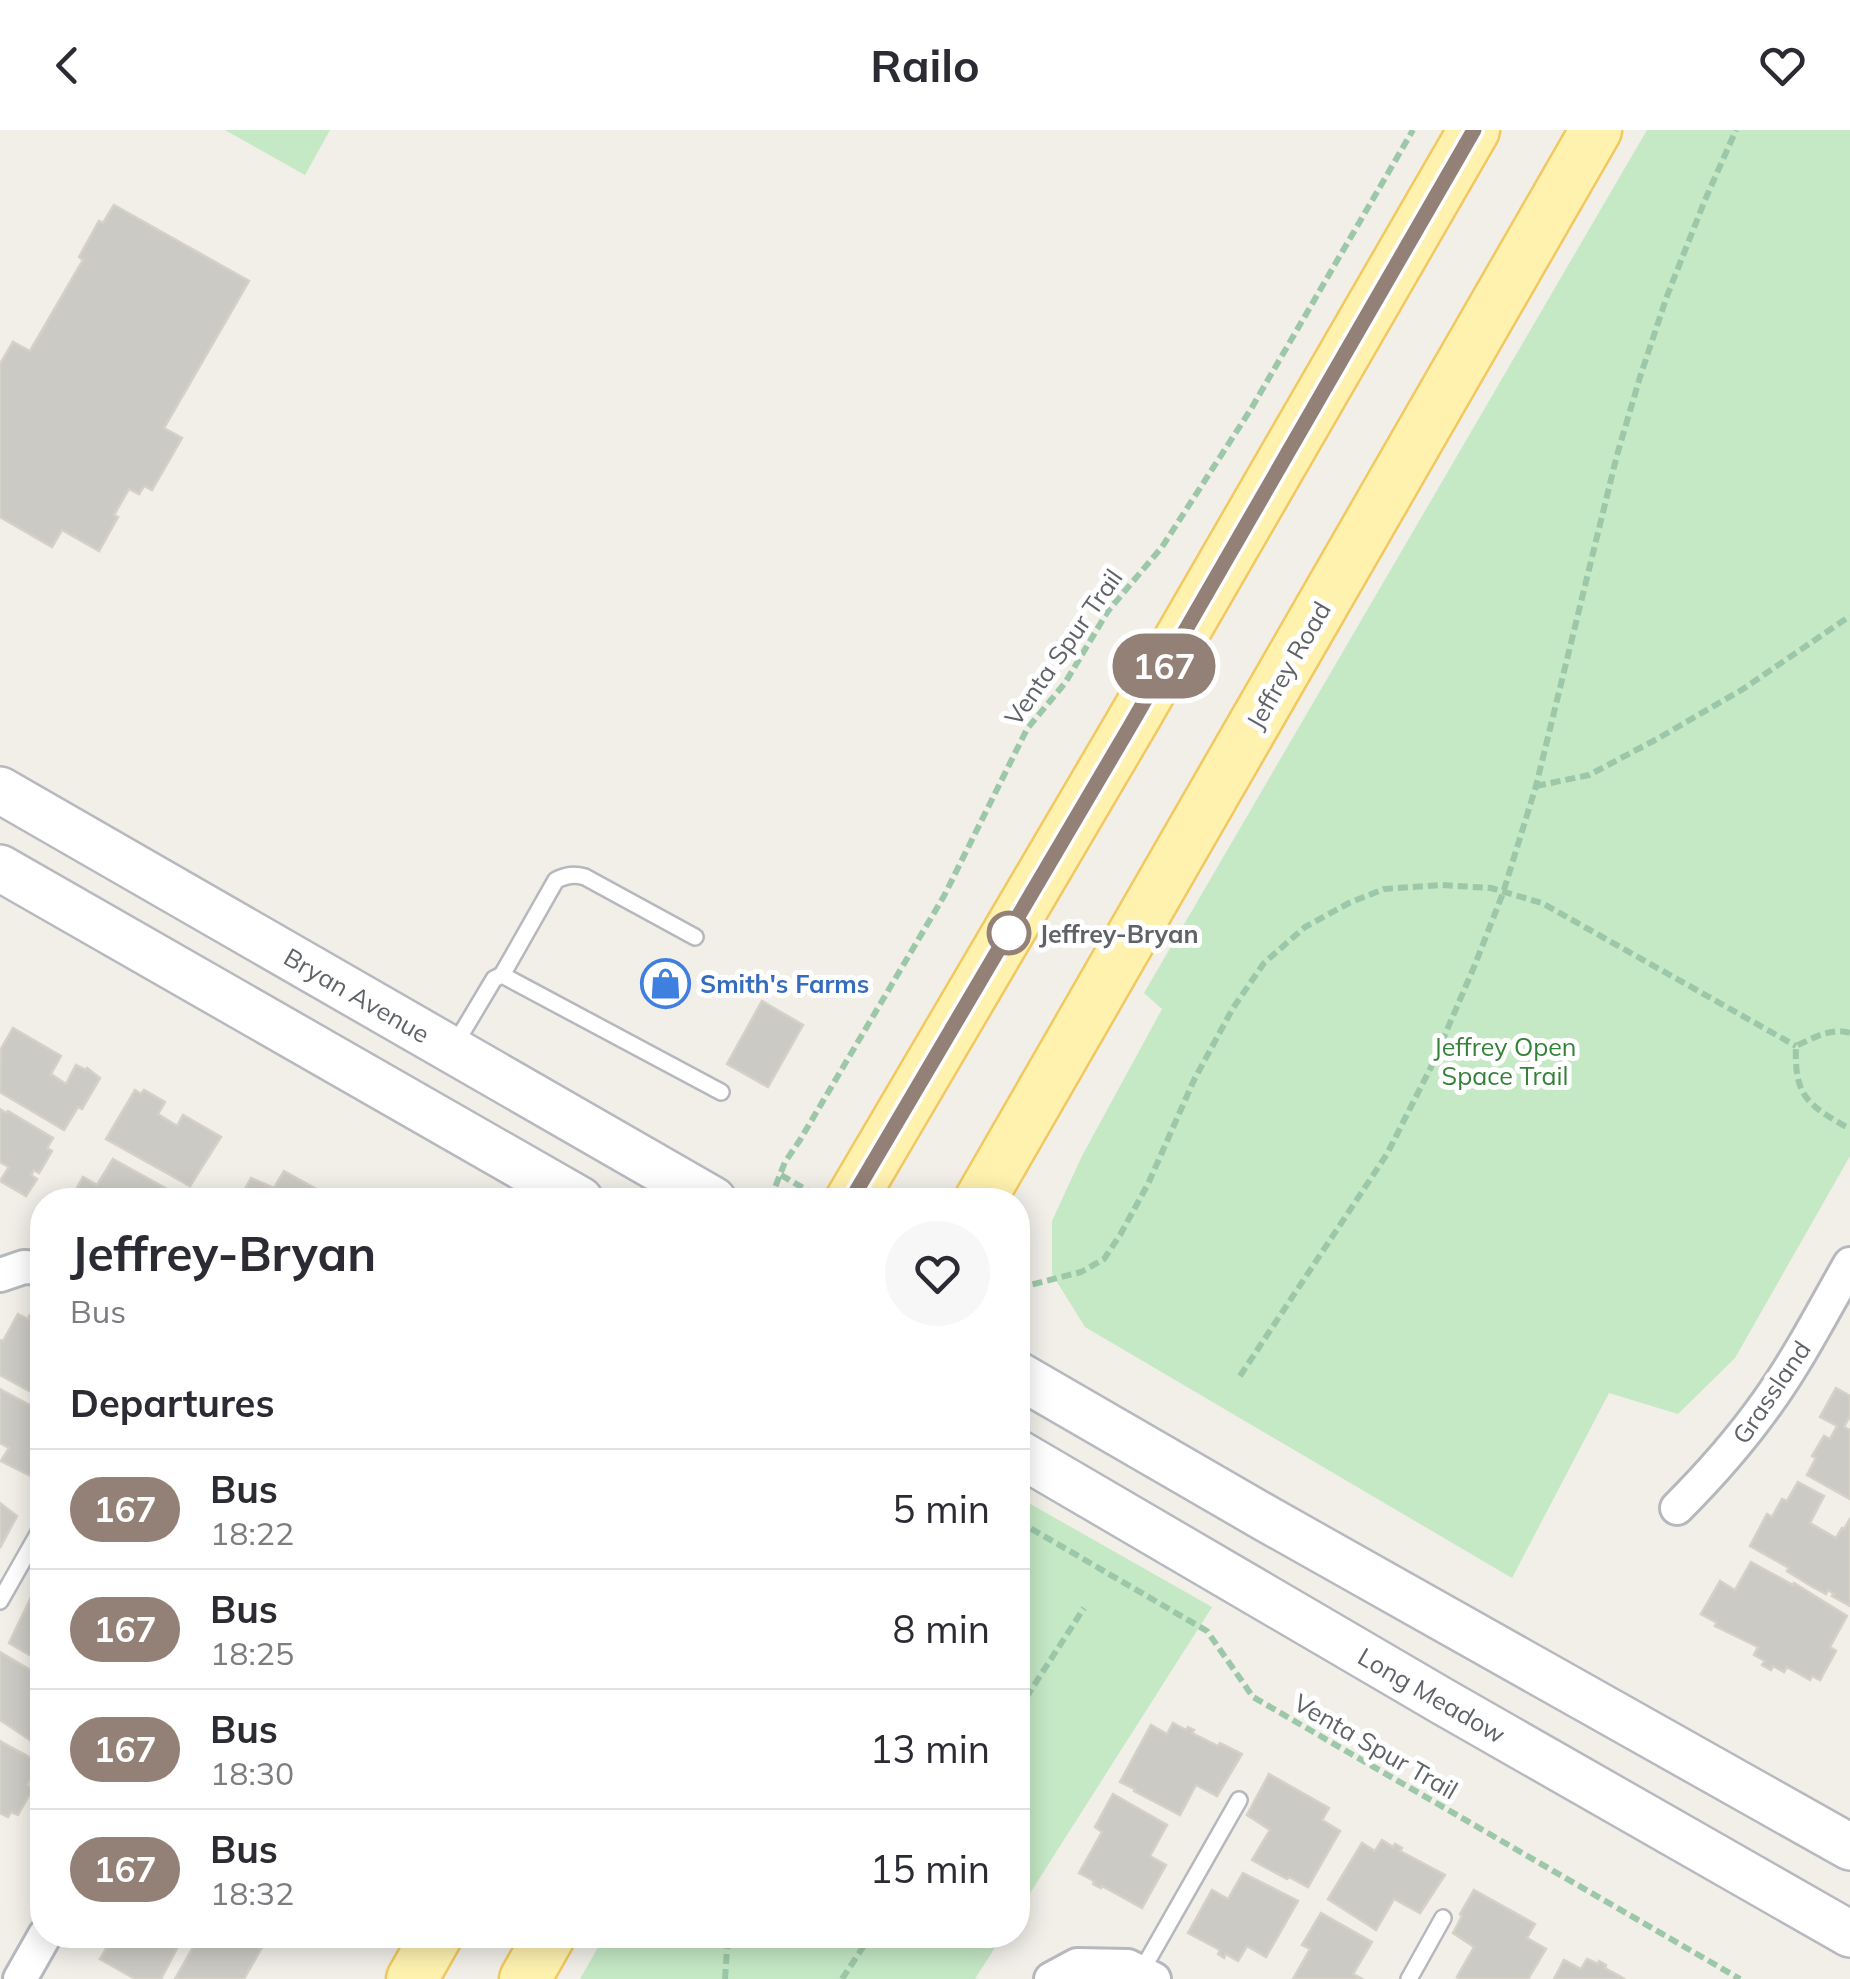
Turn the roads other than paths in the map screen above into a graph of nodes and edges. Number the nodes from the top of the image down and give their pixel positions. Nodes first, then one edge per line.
1 (1474, 130) edge
2 (1596, 130) edge
3 (0, 790) edge
4 (0, 868) edge
5 (695, 936) dead end
6 (502, 975) junction
7 (452, 1050) junction
8 (721, 1092) dead end
9 (559, 1188) edge
10 (692, 1188) edge
11 (858, 1188) edge
12 (987, 1188) edge
13 (1850, 1264) edge
14 (30, 1267) edge
15 (0, 1276) edge
16 (1030, 1382) edge
17 (1030, 1460) edge
18 (1677, 1508) dead end
19 (30, 1548) edge
20 (0, 1601) edge
21 (1239, 1800) dead end
22 (1850, 1847) edge
23 (1443, 1918) dead end
24 (1850, 1934) edge
25 (38, 1948) edge
26 (429, 1948) edge
27 (543, 1948) edge
28 (1148, 1975) edge
29 (20, 1979) edge
30 (412, 1979) edge
31 (525, 1979) edge
32 (1051, 1979) edge
33 (1408, 1979) edge

1 - 11 main road
2 - 12 main road, Jeffrey Road
3 - 7 street, Bryan Avenue
4 - 9 street
5 - 6 lane
6 - 7 lane
6 - 8 lane
7 - 10 street, Bryan Avenue
13 - 18 street, Grassland
14 - 15 street
16 - 22 street
17 - 24 street, Long Meadow
19 - 20 lane
21 - 28 lane
23 - 33 lane
25 - 29 street
26 - 30 main road
27 - 31 main road
28 - 32 street

